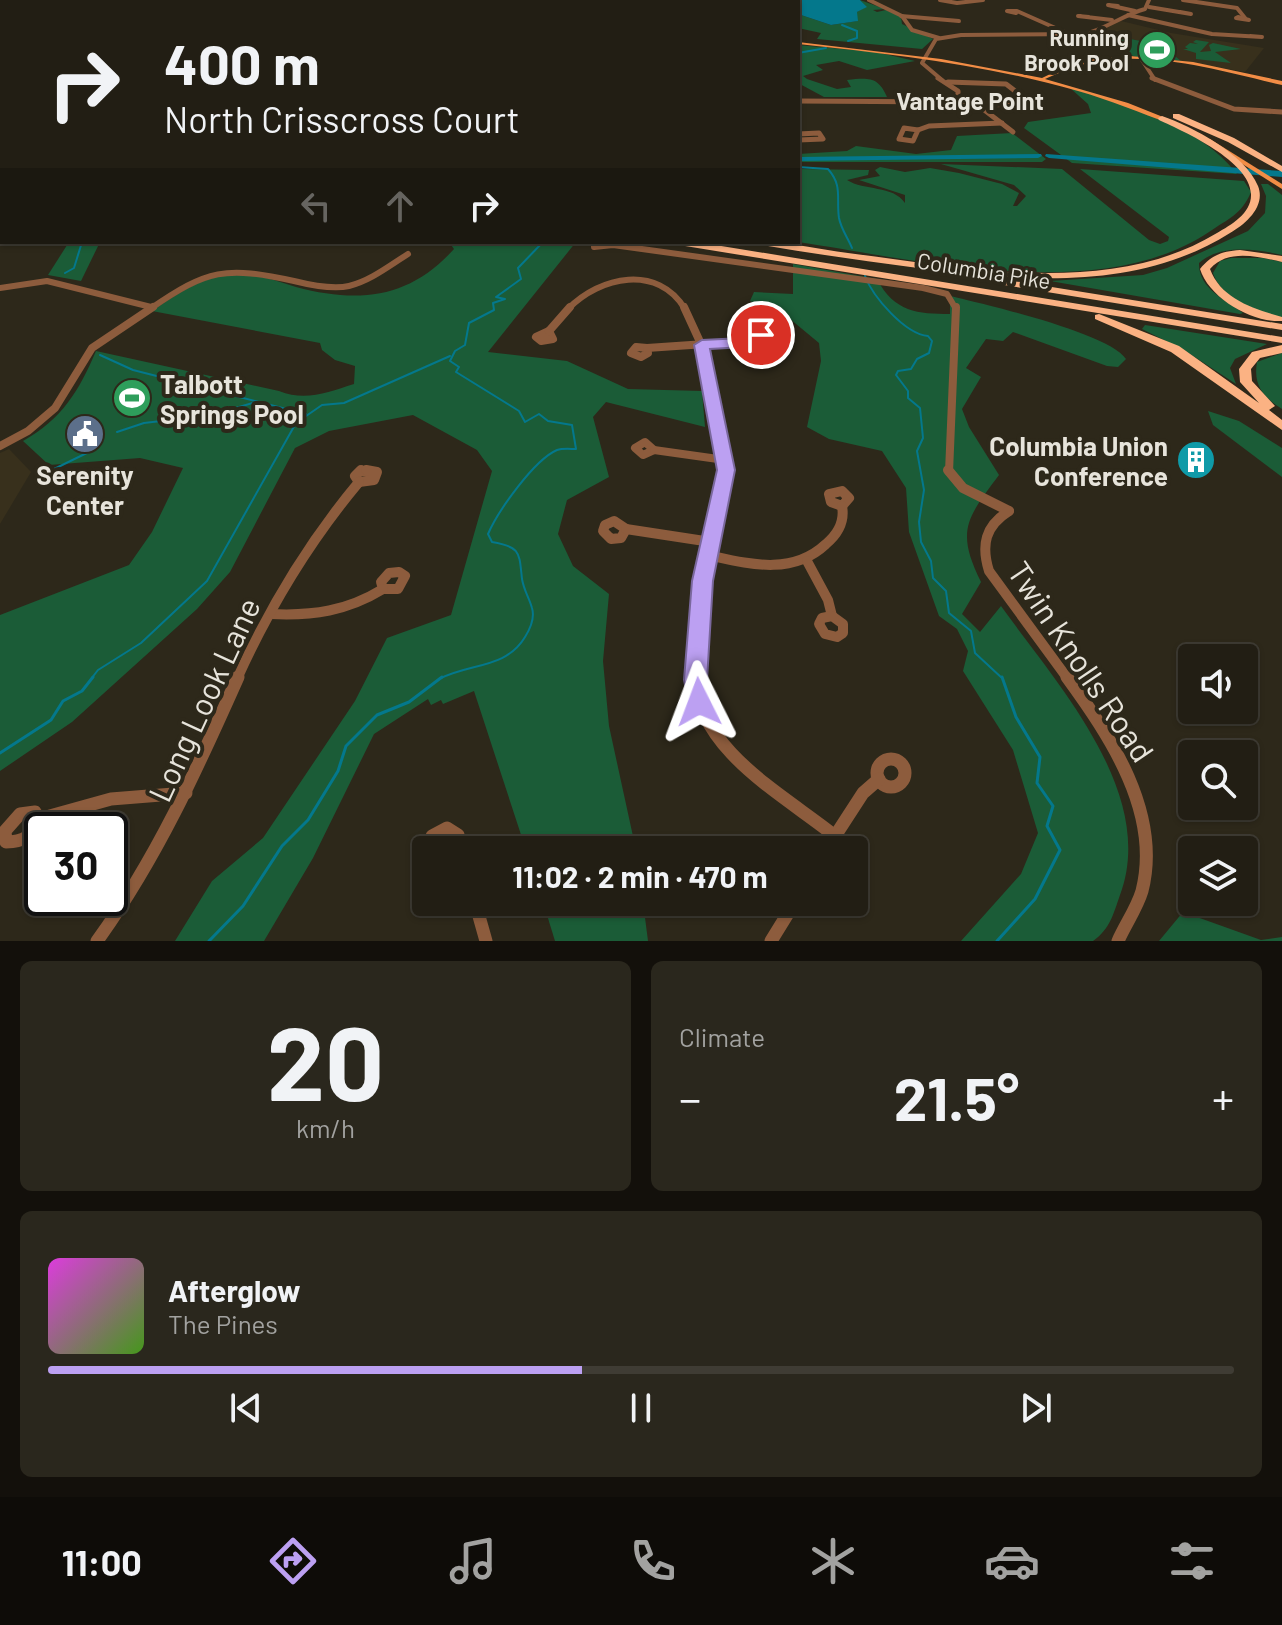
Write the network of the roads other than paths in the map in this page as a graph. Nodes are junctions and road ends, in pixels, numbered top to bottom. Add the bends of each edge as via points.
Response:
1 (869, 0) edge
2 (940, 0) edge
3 (983, 0) edge
4 (1149, 0) edge
5 (1183, 0) edge
6 (970, 1) edge
7 (1118, 6) dead end
8 (1149, 7) junction
9 (1138, 11) junction
10 (1180, 12) dead end
11 (1016, 13) dead end
12 (1125, 14) junction
13 (901, 16) junction
14 (1089, 17) dead end
15 (1245, 18) dead end
16 (1112, 20) junction
17 (965, 21) dead end
18 (1072, 35) junction
19 (929, 36) junction
20 (1050, 36) junction
21 (1250, 36) dead end
22 (939, 38) junction
23 (800, 40) edge
24 (925, 54) junction
25 (1142, 60) junction
26 (1047, 77) junction
27 (948, 82) junction
28 (1282, 83) edge
29 (956, 99) junction
30 (800, 101) edge
31 (974, 105) junction
32 (1282, 112) edge
33 (1176, 116) junction
34 (1162, 118) junction
35 (1002, 123) junction
36 (918, 130) dead end
37 (1013, 132) dead end
38 (1279, 169) edge
39 (1251, 171) junction
40 (1282, 187) edge
41 (692, 244) edge
42 (774, 244) edge
43 (594, 247) dead end
44 (408, 254) dead end
45 (839, 255) junction
46 (1282, 259) edge
47 (950, 284) junction
48 (0, 288) edge
49 (151, 307) junction
50 (1282, 320) edge
51 (1282, 327) edge
52 (549, 331) dead end
53 (1282, 340) edge
54 (750, 341) dead end
55 (702, 345) junction
56 (647, 348) dead end
57 (1282, 349) edge
58 (1282, 415) edge
59 (1282, 426) edge
60 (0, 446) edge
61 (654, 450) dead end
62 (725, 460) junction
63 (359, 482) dead end
64 (842, 506) dead end
65 (626, 529) dead end
66 (711, 542) junction
67 (708, 555) junction
68 (807, 561) junction
69 (383, 589) dead end
70 (271, 614) junction
71 (832, 616) dead end
72 (879, 779) dead end
73 (186, 793) junction
74 (61, 812) edge
75 (432, 836) edge
76 (458, 836) edge
77 (835, 836) joint
78 (479, 916) edge
79 (786, 916) edge
80 (97, 941) edge
81 (486, 941) edge
82 (771, 941) edge
83 (1118, 941) edge

1 - 13 street
2 - 6 street
3 - 6 street
4 - 8 street
5 - 15 street via 1237,8
7 - 9 street
8 - 9 street
8 - 10 street
9 - 12 street
11 - 18 street
12 - 16 street
12 - 21 street via 1198,31
13 - 17 street via 922,13
13 - 19 street via 910,29
14 - 16 street
16 - 18 street via 1097,31
18 - 20 street
19 - 20 street
19 - 22 street
20 - 22 street
22 - 24 street
23 - 24 main road
24 - 26 main road
24 - 27 street via 926,70
25 - 26 main road via 1079,63
25 - 28 main road
25 - 32 street via 1152,79 1234,109
26 - 33 main road
26 - 34 main road
27 - 29 street via 959,93
27 - 31 street via 1006,84 1032,104
29 - 30 street via 932,104
29 - 31 street
31 - 35 street
33 - 38 main road
33 - 38 highway
34 - 39 main road
34 - 39 highway
35 - 36 street
35 - 37 street
39 - 40 main road
39 - 45 highway via 1257,199 1240,223 1180,255 1136,268 1015,274
41 - 47 highway, Columbia Pike
42 - 45 highway, Columbia Pike
43 - 83 street, Twin Knolls Road via 613,245 923,288 956,301 948,470 963,488 1009,511 993,522 984,538 989,571 1103,728 1140,804 1143,883
44 - 49 street via 353,286 326,287 262,271 231,271 185,285
45 - 51 highway, Columbia Pike
46 - 50 highway via 1228,255 1212,260 1205,269 1209,282 1223,295
47 - 53 highway, Columbia Pike
47 - 59 highway via 1094,315 1137,330 1200,365
48 - 49 street via 47,281
49 - 60 street via 92,348 50,414
52 - 55 street via 584,292 637,279 670,291 691,316
54 - 55 street
55 - 56 street
55 - 62 street
57 - 58 highway via 1256,355 1246,363 1244,376 1260,399
61 - 62 street
62 - 66 street via 725,487
63 - 70 street, Long Look Lane via 322,523
64 - 68 street via 841,526
65 - 66 street
66 - 67 street
67 - 68 street via 765,566
67 - 77 street via 696,680 703,715 729,748
68 - 71 street
69 - 70 street via 331,613
70 - 73 street, Long Look Lane via 219,714
72 - 77 street via 863,793
73 - 74 street via 106,798
73 - 80 street, Long Look Lane via 144,877
75 - 76 street via 447,828
78 - 81 street
79 - 82 street

